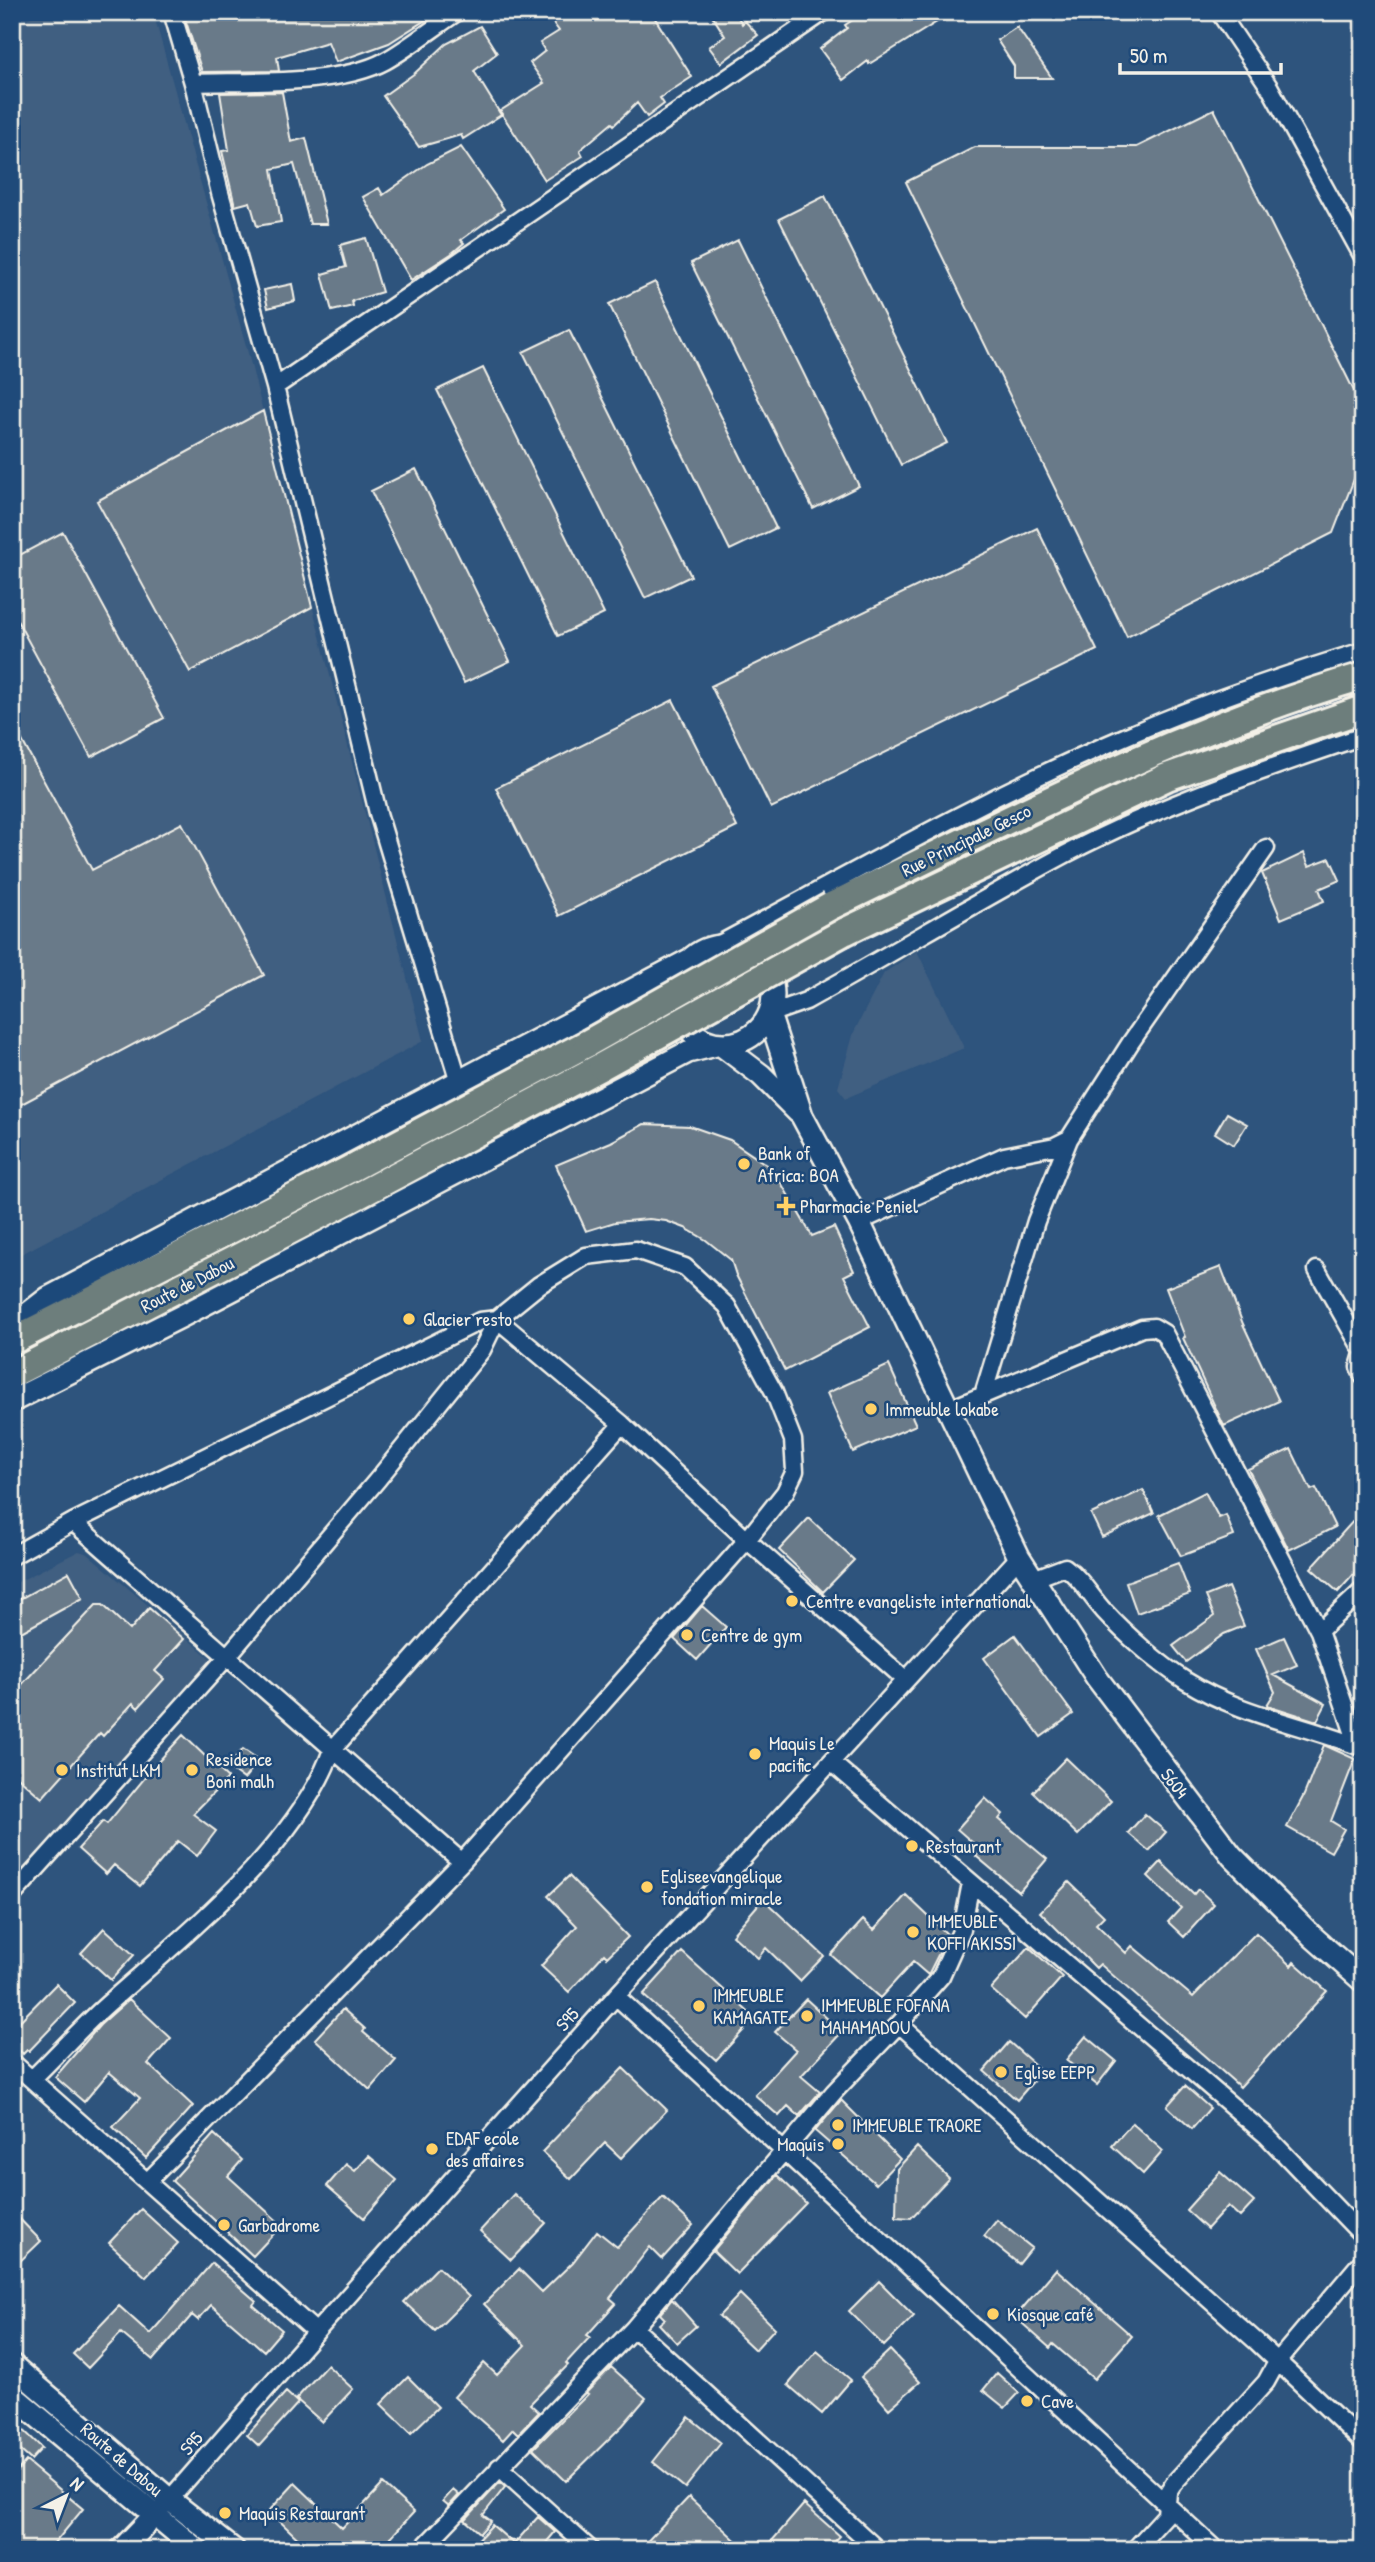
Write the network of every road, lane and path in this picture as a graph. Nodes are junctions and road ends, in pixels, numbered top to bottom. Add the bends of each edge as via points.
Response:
1 (172, 12) edge
2 (457, 12) edge
3 (824, 12) edge
4 (1219, 12) edge
5 (193, 83) junction
6 (1363, 257) edge
7 (275, 387) junction
8 (1363, 651) edge
9 (1363, 676) edge
10 (1363, 709) edge
11 (1363, 736) edge
12 (1266, 848) dead end
13 (714, 947) junction
14 (691, 959) junction
15 (769, 1014) junction
16 (587, 1042) joint
17 (720, 1044) junction
18 (602, 1066) joint
19 (459, 1082) junction
20 (802, 1116) junction
21 (1069, 1139) junction
22 (859, 1222) junction
23 (1317, 1270) dead end
24 (497, 1319) junction
25 (12, 1326) edge
26 (12, 1341) edge
27 (1363, 1352) edge
28 (12, 1374) edge
29 (1363, 1376) edge
30 (983, 1395) junction
31 (12, 1401) edge
32 (948, 1410) junction
33 (622, 1424) junction
34 (73, 1522) junction
35 (747, 1540) junction
36 (12, 1556) edge
37 (1019, 1557) junction
38 (1033, 1579) junction
39 (1363, 1590) edge
40 (1319, 1631) junction
41 (226, 1657) junction
42 (906, 1680) junction
43 (1361, 1747) edge
44 (332, 1749) junction
45 (831, 1762) junction
46 (462, 1863) junction
47 (971, 1883) junction
48 (12, 1896) edge
49 (1363, 1981) edge
50 (616, 1996) junction
51 (899, 2024) junction
52 (12, 2062) edge
53 (32, 2079) junction
54 (784, 2152) junction
55 (147, 2182) junction
56 (1363, 2236) edge
57 (1363, 2260) edge
58 (634, 2328) junction
59 (316, 2332) junction
60 (1277, 2362) junction
61 (12, 2365) edge
62 (12, 2395) edge
63 (1363, 2442) edge
64 (499, 2467) junction
65 (170, 2500) junction
66 (1168, 2507) junction
67 (155, 2515) junction
68 (121, 2550) edge
69 (197, 2550) edge
70 (234, 2550) edge
71 (421, 2550) edge
72 (591, 2550) edge
73 (878, 2550) edge
74 (1134, 2550) edge
75 (1216, 2550) edge

1 - 5 street
2 - 5 street via 384,62 355,71 311,79
3 - 7 street
4 - 6 street via 1270,88
5 - 7 street
7 - 19 street via 378,813
8 - 13 street via 1257,685 1130,734 1002,793
9 - 16 main road, Rue Principale Gesco, bridge via 1092,778 831,906
10 - 18 main road, Rue Principale Gesco, bridge via 1167,777 844,932
11 - 15 street via 1147,816 1067,854 806,1001
12 - 21 street
13 - 14 street
13 - 15 street via 744,950 761,964 772,984
14 - 17 street via 676,986 678,1010 691,1031
14 - 19 street
15 - 17 street via 750,1037
15 - 20 street
16 - 26 main road, Route de Dabou
17 - 20 street via 761,1075
17 - 31 street via 688,1052
18 - 28 main road, Route de Dabou
19 - 25 street via 48,1298
20 - 22 street, S604
21 - 22 street via 1004,1156
21 - 30 street via 1036,1221
22 - 32 street, S604
23 - 27 street
24 - 33 street
24 - 34 street via 480,1321
24 - 35 street via 586,1256 636,1250 685,1267 727,1307 774,1391 793,1440 795,1471 785,1492
24 - 41 street via 482,1350
27 - 29 street via 1359,1367
30 - 32 street
30 - 40 street via 1142,1328 1154,1327 1164,1333
32 - 37 street, S604
33 - 35 street
33 - 44 street
34 - 36 street
34 - 41 street
35 - 42 street
35 - 46 street
37 - 38 street, S604
37 - 42 street, S95
38 - 43 street via 1065,1567 1131,1637 1186,1681 1238,1707
38 - 49 street, S604 via 1097,1678 1232,1856
39 - 40 street
40 - 43 street
41 - 44 street
41 - 48 street
42 - 45 street, S95
44 - 46 street
44 - 53 street via 322,1778 252,1869
45 - 47 street
45 - 50 street, S95
46 - 55 street
47 - 51 street via 962,1929 941,1976
47 - 56 street via 1267,2136
50 - 54 street
50 - 59 street, S95
51 - 54 street
51 - 60 street
52 - 53 street
53 - 55 street
54 - 58 street
54 - 66 street
55 - 59 street
57 - 60 street
58 - 64 street
58 - 73 street
59 - 65 street, S95
60 - 63 street
60 - 66 street via 1266,2382 1173,2484
61 - 65 street, Route de Dabou
62 - 67 street, Route de Dabou
64 - 71 street
64 - 72 street
65 - 67 street, S95
65 - 70 street, Route de Dabou
66 - 74 street
66 - 75 street
67 - 68 street
67 - 69 street, Route de Dabou

